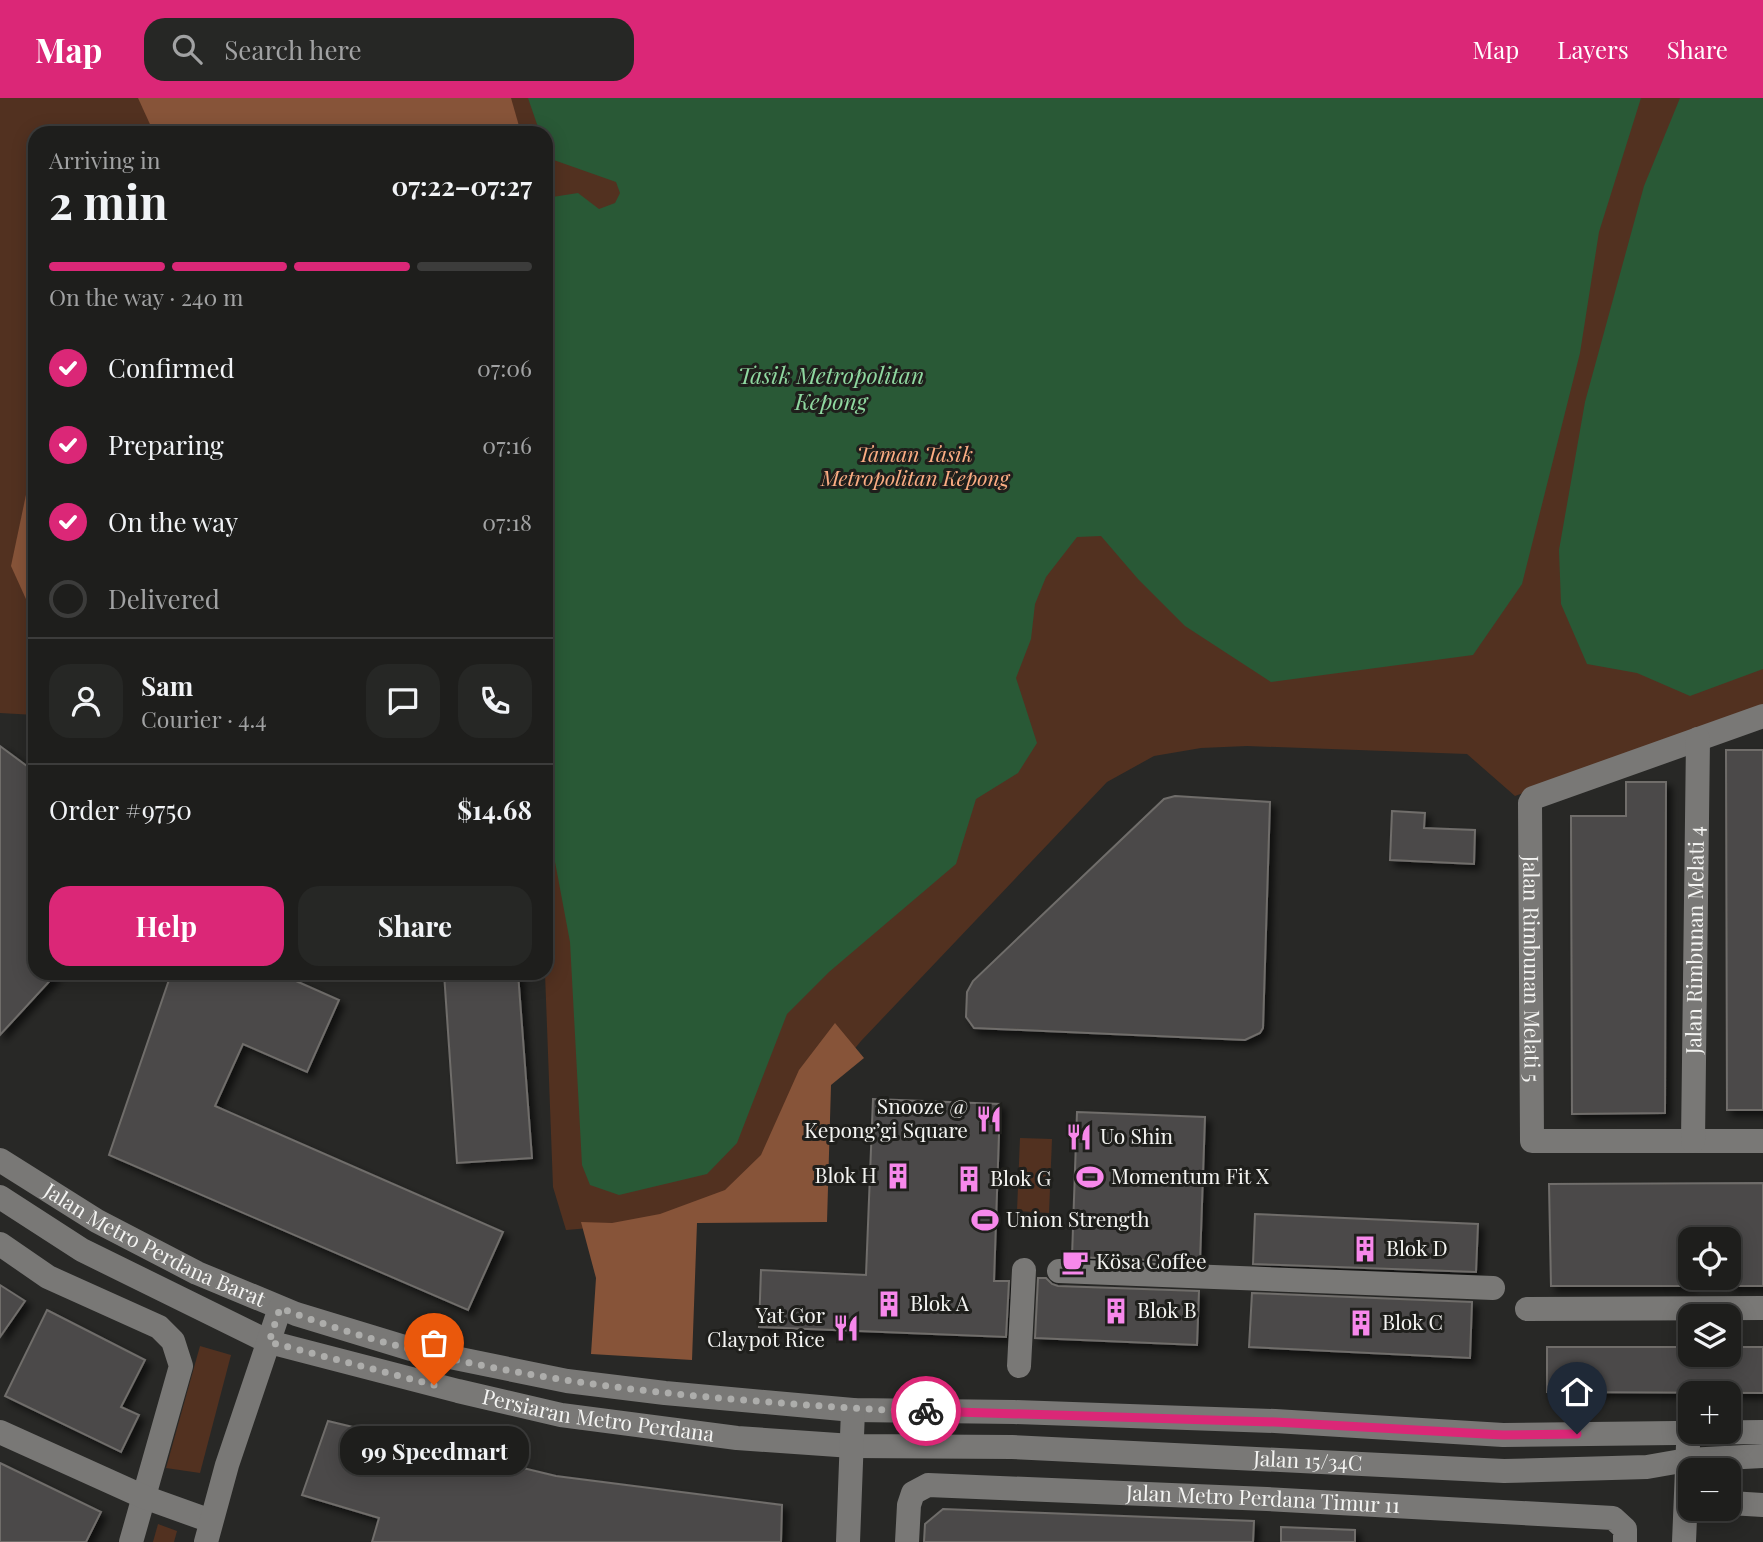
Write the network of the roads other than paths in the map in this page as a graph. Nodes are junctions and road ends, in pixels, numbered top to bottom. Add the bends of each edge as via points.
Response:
1 (1763, 716) edge
2 (1698, 738) junction
3 (1693, 1141) junction
4 (1763, 1141) edge
5 (0, 1160) edge
6 (0, 1197) edge
7 (0, 1244) edge
8 (1024, 1270) dead end
9 (1059, 1271) dead end
10 (1493, 1288) dead end
11 (280, 1308) junction
12 (1527, 1308) dead end
13 (1763, 1308) edge
14 (269, 1342) junction
15 (1019, 1366) dead end
16 (853, 1410) junction
17 (0, 1432) edge
18 (1741, 1432) edge
19 (1763, 1432) edge
20 (1678, 1433) edge
21 (852, 1446) junction
22 (1763, 1456) edge
23 (1725, 1458) edge
24 (1678, 1462) edge
25 (144, 1497) junction
26 (1741, 1504) edge
27 (1763, 1505) edge
28 (1685, 1521) edge
29 (209, 1531) edge
30 (1625, 1535) edge
31 (131, 1542) edge
32 (848, 1542) edge
33 (907, 1542) edge
34 (1684, 1542) edge

1 - 2 street
2 - 3 street, Jalan Rimbunan Melati 4
2 - 3 street, Jalan Rimbunan Melati 5 via 1533,798 1530,803 1532,1141
3 - 4 street
5 - 11 street, Jalan Metro Perdana Barat via 97,1221 197,1273
6 - 14 street, Jalan Metro Perdana Barat via 82,1250
7 - 25 street via 48,1277 159,1327 173,1341 181,1366
8 - 15 street
9 - 10 street
11 - 14 street, Jalan Metro Perdana Barat
11 - 16 street, Persiaran Metro Perdana via 411,1349 556,1379
12 - 13 street
14 - 21 street, Persiaran Metro Perdana via 537,1410 737,1438
14 - 29 street, Jalan Metro Perdana Barat
16 - 20 street, Jalan 15/34C via 1262,1421 1503,1435
16 - 21 street
17 - 25 street
18 - 19 street, Jalan 15/34C
21 - 24 street, Jalan 15/34C via 1012,1447 1504,1471 1647,1467
21 - 32 street
22 - 23 street, Jalan 15/34C
25 - 29 street
25 - 31 street
26 - 27 street
28 - 34 street
30 - 33 street, Jalan Metro Perdana Timur 11 via 1613,1518 928,1485 914,1493 909,1505

